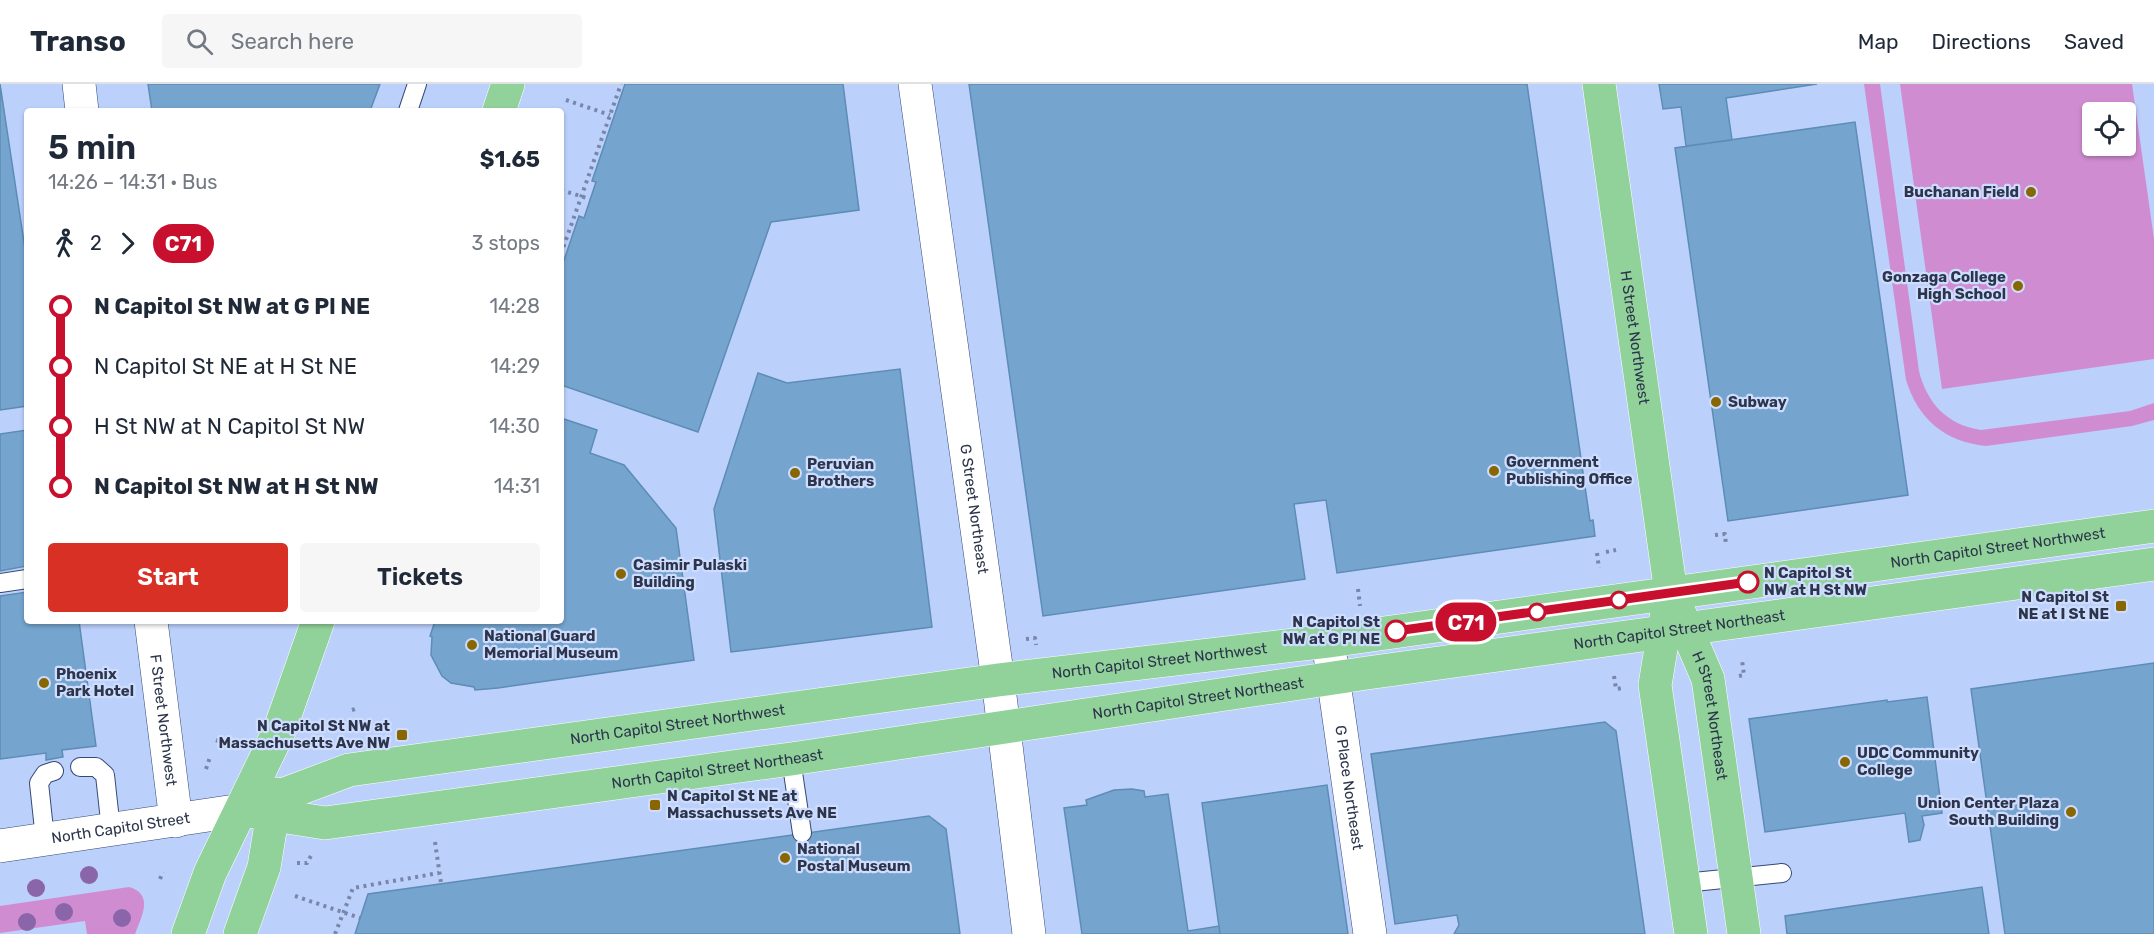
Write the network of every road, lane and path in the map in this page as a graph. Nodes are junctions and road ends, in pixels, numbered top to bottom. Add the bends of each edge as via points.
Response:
1 (79, 84) edge
2 (417, 84) edge
3 (508, 84) edge
4 (621, 84) edge
5 (915, 84) edge
6 (1599, 84) edge
7 (566, 100) dead end
8 (82, 108) edge
9 (409, 108) edge
10 (500, 108) edge
11 (610, 115) junction
12 (564, 191) edge
13 (581, 196) junction
14 (590, 199) dead end
15 (564, 245) edge
16 (2154, 526) edge
17 (1715, 536) dead end
18 (1726, 545) dead end
19 (1616, 550) dead end
20 (1606, 552) dead end
21 (1597, 553) dead end
22 (1945, 555) junction
23 (2154, 564) edge
24 (1599, 568) dead end
25 (24, 579) edge
26 (0, 583) edge
27 (1358, 589) dead end
28 (1671, 593) junction
29 (1950, 593) junction
30 (1360, 608) dead end
31 (151, 624) edge
32 (317, 624) edge
33 (1676, 632) junction
34 (1328, 641) junction
35 (1614, 675) dead end
36 (1334, 678) junction
37 (998, 680) junction
38 (1626, 687) dead end
39 (358, 708) dead end
40 (351, 710) dead end
41 (784, 710) junction
42 (370, 722) dead end
43 (1002, 728) junction
44 (367, 729) dead end
45 (216, 740) dead end
46 (226, 744) dead end
47 (210, 757) dead end
48 (791, 759) junction
49 (80, 767) dead end
50 (206, 769) dead end
51 (54, 771) dead end
52 (263, 807) junction
53 (176, 820) junction
54 (111, 830) junction
55 (802, 833) dead end
56 (45, 839) junction
57 (435, 842) dead end
58 (0, 846) edge
59 (313, 852) dead end
60 (294, 864) dead end
61 (163, 872) dead end
62 (439, 873) junction
63 (1782, 873) dead end
64 (164, 878) dead end
65 (1736, 878) junction
66 (1684, 883) junction
67 (441, 884) dead end
68 (295, 896) dead end
69 (342, 912) junction
70 (360, 918) dead end
71 (188, 934) edge
72 (240, 934) edge
73 (335, 934) edge
74 (1029, 934) edge
75 (1370, 934) edge
76 (1691, 934) edge
77 (1744, 934) edge

1 - 8 street
2 - 9 lane
3 - 10 main road
4 - 11 path
5 - 37 street, G Street Northeast
6 - 28 main road, H Street Northwest
7 - 11 path
11 - 13 path
12 - 13 path
13 - 14 path
13 - 15 path
16 - 22 main road, North Capitol Street Northwest
17 - 18 path via 1725,534
19 - 20 path
21 - 24 path
22 - 28 main road, North Capitol Street Northwest
22 - 29 main road
23 - 29 main road, North Capitol Street Northeast
25 - 26 lane
27 - 30 path
28 - 33 main road
28 - 34 main road, North Capitol Street Northwest
29 - 33 main road, North Capitol Street Northeast
31 - 53 street, F Street Northwest
32 - 52 main road via 280,729
33 - 36 main road, North Capitol Street Northeast
33 - 65 main road, H Street Northeast via 1708,679
33 - 66 main road via 1656,685
34 - 36 street, G Place Northeast
34 - 37 main road, North Capitol Street Northwest
35 - 38 path via 1616,688
36 - 43 main road, North Capitol Street Northeast
36 - 75 street, G Place Northeast
37 - 41 main road, North Capitol Street Northwest
37 - 43 street, G Street Northeast
39 - 40 path
41 - 48 main road
41 - 52 main road, North Capitol Street Northwest via 349,770
42 - 44 path
43 - 48 main road, North Capitol Street Northeast
43 - 74 street, G Street Northeast
45 - 46 path
47 - 50 path
48 - 52 main road, North Capitol Street Northeast via 325,823
48 - 55 lane
49 - 54 lane via 96,767 105,775
51 - 56 lane via 45,774 39,783
52 - 53 street, North Capitol Street
52 - 71 main road via 210,873
52 - 72 main road via 264,867
53 - 54 street, North Capitol Street
54 - 56 street, North Capitol Street
56 - 58 street, North Capitol Street
57 - 62 path
59 - 60 path via 307,862
61 - 64 path via 160,879
62 - 67 path
62 - 69 path via 353,888
63 - 65 lane
65 - 66 lane
65 - 77 main road, H Street Northeast
66 - 76 main road
68 - 69 path
69 - 70 path
69 - 73 path

